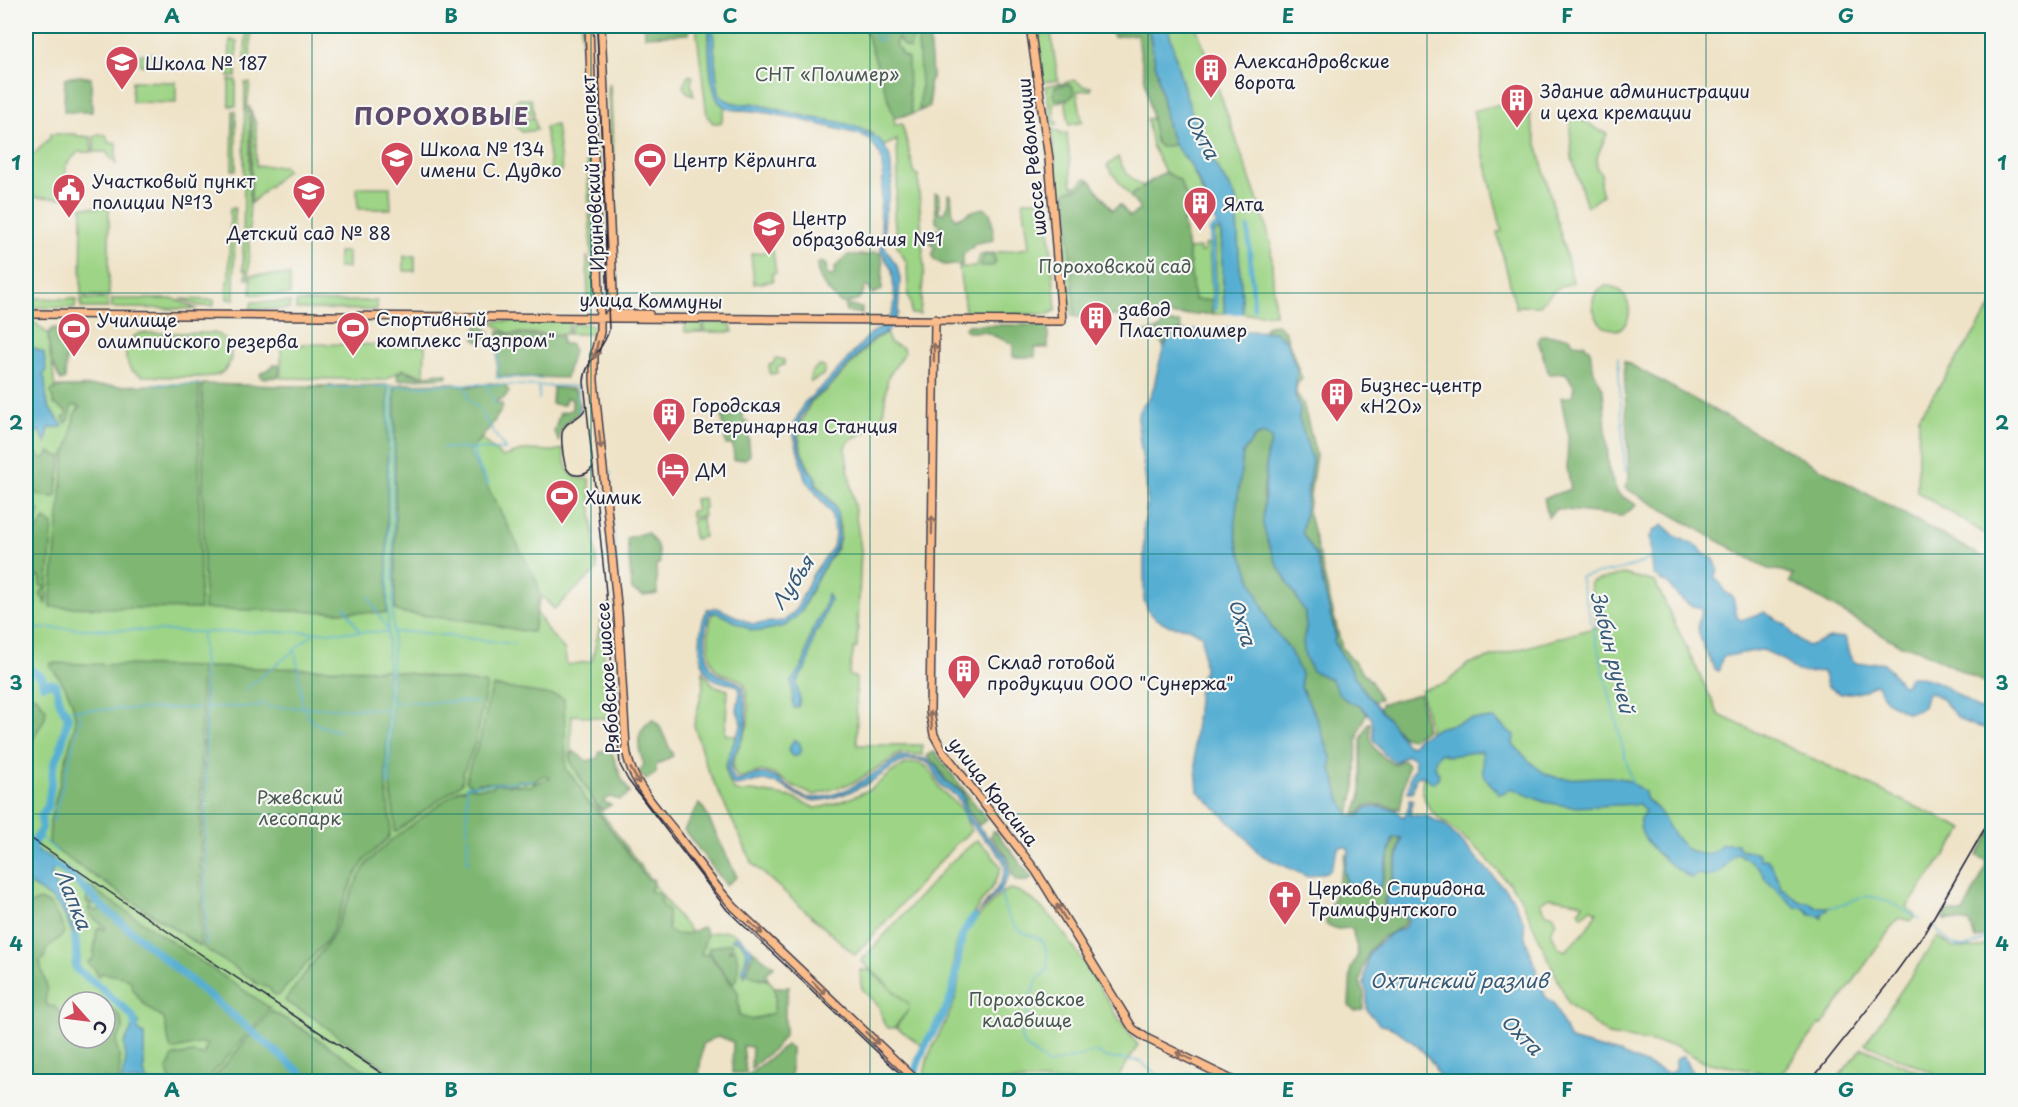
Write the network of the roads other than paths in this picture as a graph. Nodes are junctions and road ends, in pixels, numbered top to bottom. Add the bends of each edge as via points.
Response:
1 (589, 26) edge
2 (601, 26) edge
3 (1030, 26) edge
4 (26, 312) edge
5 (600, 316) junction
6 (612, 316) junction
7 (935, 319) junction
8 (918, 1082) edge
9 (1236, 1082) edge

1 - 5 main road, Ириновский проспект
2 - 6 main road, Ириновский проспект
3 - 7 main road, шоссе Революции via 1048,149 1062,321
4 - 5 main road, улица Коммуны
5 - 6 main road, улица Коммуны
5 -> 8 main road, Рябовское шоссе via 594,381 629,764 641,787 734,908
6 - 7 main road, улица Коммуны
9 -> 7 main road, улица Красина via 1133,1029 1036,871 934,735 930,712

